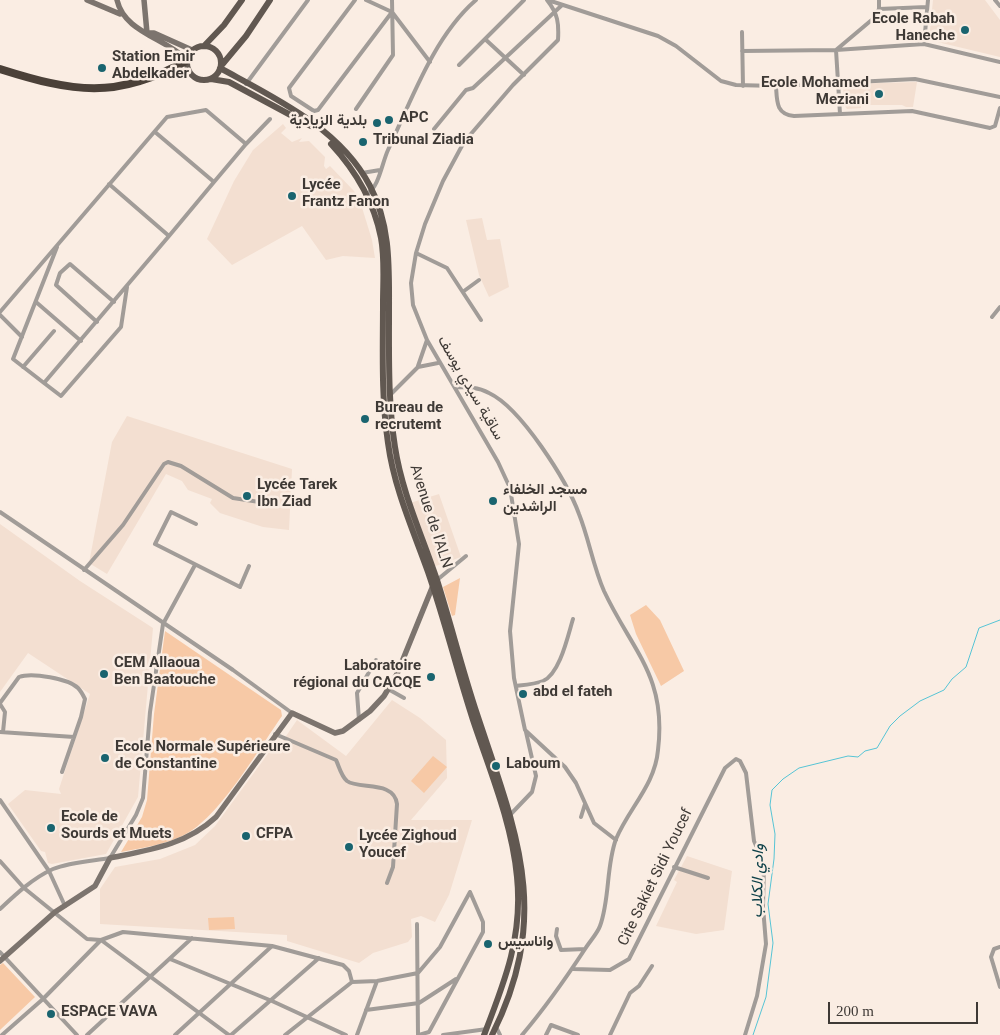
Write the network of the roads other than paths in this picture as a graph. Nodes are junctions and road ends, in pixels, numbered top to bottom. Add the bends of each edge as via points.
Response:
1 (87, 0) edge
2 (117, 0) edge
3 (144, 0) edge
4 (242, 0) edge
5 (271, 0) edge
6 (308, 0) edge
7 (355, 0) edge
8 (366, 0) edge
9 (392, 0) edge
10 (476, 0) edge
11 (524, 0) edge
12 (548, 0) edge
13 (880, 0) edge
14 (928, 0) edge
15 (995, 0) edge
16 (561, 6) junction
17 (1000, 6) edge
18 (927, 8) junction
19 (880, 9) junction
20 (555, 10) junction
21 (392, 12) junction
22 (120, 14) junction
23 (742, 32) dead end
24 (147, 33) junction
25 (485, 39) junction
26 (924, 44) junction
27 (204, 46) junction
28 (192, 50) junction
29 (836, 50) junction
30 (742, 51) junction
31 (506, 57) junction
32 (186, 60) junction
33 (430, 62) junction
34 (1000, 62) edge
35 (459, 65) dead end
36 (221, 67) junction
37 (0, 69) edge
38 (524, 74) junction
39 (211, 79) junction
40 (838, 83) junction
41 (246, 84) junction
42 (743, 86) junction
43 (776, 86) junction
44 (1000, 97) edge
45 (303, 104) junction
46 (1000, 108) edge
47 (356, 109) dead end
48 (298, 112) junction
49 (840, 114) junction
50 (270, 119) dead end
51 (990, 128) junction
52 (434, 129) dead end
53 (1000, 130) edge
54 (155, 132) junction
55 (246, 144) junction
56 (380, 170) junction
57 (359, 174) junction
58 (214, 182) junction
59 (109, 184) junction
60 (370, 192) junction
61 (168, 236) junction
62 (58, 243) junction
63 (416, 253) junction
64 (479, 280) dead end
65 (127, 287) junction
66 (464, 291) junction
67 (36, 302) junction
68 (114, 302) junction
69 (1000, 307) edge
70 (0, 314) edge
71 (992, 317) dead end
72 (482, 320) dead end
73 (97, 322) junction
74 (54, 331) dead end
75 (22, 337) junction
76 (427, 340) junction
77 (81, 341) junction
78 (438, 363) junction
79 (23, 367) junction
80 (418, 367) junction
81 (44, 383) junction
82 (456, 387) junction
83 (387, 396) junction
84 (266, 503) dead end
85 (0, 512) edge
86 (196, 524) dead end
87 (466, 556) dead end
88 (195, 565) junction
89 (249, 566) dead end
90 (84, 570) junction
91 (437, 580) junction
92 (433, 586) junction
93 (573, 619) dead end
94 (163, 624) junction
95 (376, 660) dead end
96 (516, 686) junction
97 (388, 690) junction
98 (404, 698) dead end
99 (0, 704) edge
100 (292, 713) junction
101 (358, 720) junction
102 (525, 730) junction
103 (1, 732) edge
104 (275, 734) junction
105 (74, 737) junction
106 (62, 772) dead end
107 (0, 800) edge
108 (585, 804) junction
109 (508, 816) junction
110 (581, 817) dead end
111 (616, 840) junction
112 (110, 858) junction
113 (0, 861) edge
114 (674, 867) junction
115 (49, 871) junction
116 (708, 878) dead end
117 (387, 883) dead end
118 (24, 888) junction
119 (65, 906) junction
120 (0, 909) edge
121 (55, 912) junction
122 (417, 924) dead end
123 (557, 929) dead end
124 (192, 938) junction
125 (101, 940) junction
126 (272, 946) junction
127 (1000, 947) edge
128 (585, 949) junction
129 (2, 956) edge
130 (319, 958) junction
131 (170, 959) junction
132 (652, 966) dead end
133 (573, 968) junction
134 (418, 973) junction
135 (149, 977) junction
136 (458, 977) junction
137 (377, 981) junction
138 (352, 982) junction
139 (230, 984) junction
140 (1000, 987) edge
141 (43, 999) junction
142 (272, 1001) junction
143 (419, 1003) junction
144 (366, 1010) junction
145 (198, 1013) junction
146 (307, 1017) junction
147 (496, 1027) junction
148 (224, 1031) junction
149 (429, 1032) junction
150 (486, 1032) edge
151 (287, 1034) edge
152 (2, 1035) edge
153 (78, 1035) edge
154 (87, 1035) edge
155 (174, 1035) edge
156 (220, 1035) edge
157 (230, 1035) edge
158 (346, 1035) edge
159 (357, 1035) edge
160 (418, 1035) edge
161 (434, 1035) edge
162 (443, 1035) edge
163 (492, 1035) edge
164 (500, 1035) edge
165 (522, 1035) edge
166 (546, 1035) edge
167 (577, 1035) edge
168 (610, 1035) edge
169 (745, 1035) edge

1 - 22 main road
2 - 22 main road
3 - 24 main road
4 - 27 main road
5 - 36 main road
6 - 41 street
7 - 45 street via 289,88 291,96
8 - 21 street
9 - 21 street
10 - 33 street via 453,24
11 - 25 street
12 - 16 street
12 - 20 street
13 - 19 street
14 - 18 street
15 - 17 street
16 - 20 street
16 - 42 street via 658,36 721,81
18 - 19 street
18 - 26 street
19 - 29 street
20 - 31 street
20 - 38 street, ساقية سيدي يوسف via 559,23 558,40
21 - 33 street
21 - 45 street via 318,110
21 - 47 street via 393,55
22 - 24 main road
23 - 30 street
24 - 28 main road
24 - 32 main road
25 - 31 street
25 - 35 street
26 - 29 street
26 - 34 street
27 - 28 main road
27 - 36 main road via 217,52
28 - 32 main road
29 - 30 street
29 - 40 street
30 - 42 street
31 - 38 street
31 - 52 street via 473,88 466,90
32 - 37 highway via 146,80 104,88 62,87
32 - 39 main road via 187,69 194,78
33 - 56 street
36 - 39 main road
36 - 41 main road
38 - 63 street, ساقية سيدي يوسف via 464,142 443,182
39 - 57 main road via 229,82 306,123
40 - 43 street
40 - 44 street via 923,80
40 - 49 street
41 - 48 main road
42 - 43 street
43 - 49 street via 777,105 785,115
45 - 48 street
46 - 51 street via 995,126
48 - 57 main road via 329,136
49 - 51 street via 912,111
50 - 55 street
51 - 53 street
54 - 55 street via 167,117 206,110
54 - 58 street
54 - 59 street
55 - 58 street
56 - 57 street
56 - 60 street
57 - 60 main road
58 - 61 street
59 - 61 street
59 - 62 street
60 - 83 main road via 382,245
61 - 65 street
62 - 67 street
62 - 70 street
63 - 66 street via 447,268
63 - 76 street, ساقية سيدي يوسف via 411,284 413,305
64 - 66 street
65 - 68 street
65 - 81 street via 121,328 61,396
66 - 72 street
67 - 75 street
67 - 77 street
68 - 73 street
68 - 73 street via 70,264 60,273 56,285
69 - 71 street
70 - 75 street
73 - 77 street
74 - 79 street
75 - 79 street via 13,359
76 - 78 street, ساقية سيدي يوسف
76 - 80 street
77 - 81 street
78 - 80 street
78 - 82 street, ساقية سيدي يوسف
79 - 81 street
80 - 83 street
82 - 96 street, ساقية سيدي يوسف via 498,462 510,488 516,513 519,544 510,631
82 - 111 street, Cite Sakiet Sidi Youcef via 474,387 490,393 504,404 552,461 580,514 605,592 655,686 660,727 657,762 645,792
83 - 91 main road, Avenue de l'ALN via 394,446 408,501
83 - 92 main road via 388,444 396,480
84 - 90 street via 233,498 181,466 168,462 113,539
85 - 90 street
86 - 88 street via 171,512 155,544
87 - 91 street
88 - 89 street via 240,587
88 - 94 street
90 - 94 street
91 - 92 main road
91 - 109 main road, Avenue de l'ALN
92 - 97 main road via 408,651
92 - 109 main road via 449,646
93 - 96 street via 563,652 552,673 544,681
94 - 100 street
94 - 112 street via 150,712 143,798
95 - 101 street via 357,693
96 - 102 street, ساقية سيدي يوسف
97 - 98 street
97 - 101 main road
99 - 103 street via 4,712
99 - 105 street via 19,677 24,675 34,674 68,682 78,687 85,699
100 - 101 main road via 335,733
100 - 104 main road
102 - 108 street via 565,767
102 - 109 street, ساقية سيدي يوسف via 536,776 532,792
103 - 105 street
104 - 112 main road via 216,817 199,831 164,846
104 - 117 street via 336,760 344,778 351,783 385,789 394,795 397,804 393,867
105 - 106 street
107 - 115 street
108 - 110 street
108 - 111 street via 594,823
109 - 147 main road, Avenue de l'ALN via 524,874 525,907 518,962
109 - 150 main road via 518,876 517,922 509,972
111 - 128 street, Cite Sakiet Sidi Youcef via 600,926
112 - 115 street
112 - 119 main road via 95,886
113 - 118 street
114 - 116 street
114 - 133 street, Cite Sakiet Sidi Youcef via 629,959 610,970
114 - 169 street, Cite Sakiet Sidi Youcef via 718,780 736,759 743,764 750,823 764,870 764,964
115 - 118 street
115 - 119 street
118 - 120 street
118 - 121 street
119 - 121 main road
121 - 125 street via 87,939
121 - 129 main road
122 - 134 street
123 - 128 street via 561,950
124 - 125 street via 123,932
124 - 126 street
124 - 131 street
125 - 135 street
125 - 141 street
126 - 130 street
126 - 139 street
127 - 140 street via 991,957
128 - 133 street, Cite Sakiet Sidi Youcef
129 - 141 street
130 - 138 street via 343,965
130 - 142 street
131 - 135 street
131 - 139 street
132 - 168 street via 639,986 630,993
133 - 165 street, Cite Sakiet Sidi Youcef
134 - 136 street via 440,948 470,892 483,922 482,932
134 - 137 street
134 - 143 street
135 - 145 street
135 - 154 street
136 - 143 street
136 - 149 street
137 - 138 street
137 - 144 street
138 - 146 street
139 - 142 street
139 - 145 street
141 - 152 street
141 - 153 street
142 - 146 street
142 - 157 street
143 - 144 street
143 - 160 street
144 - 159 street
145 - 148 street
145 - 155 street
146 - 151 street
146 - 158 street
147 - 163 main road, Avenue de l'ALN
147 - 164 street
148 - 156 street
148 - 157 street
149 - 160 street
149 - 161 street
150 - 162 street
166 - 167 street via 550,1025

